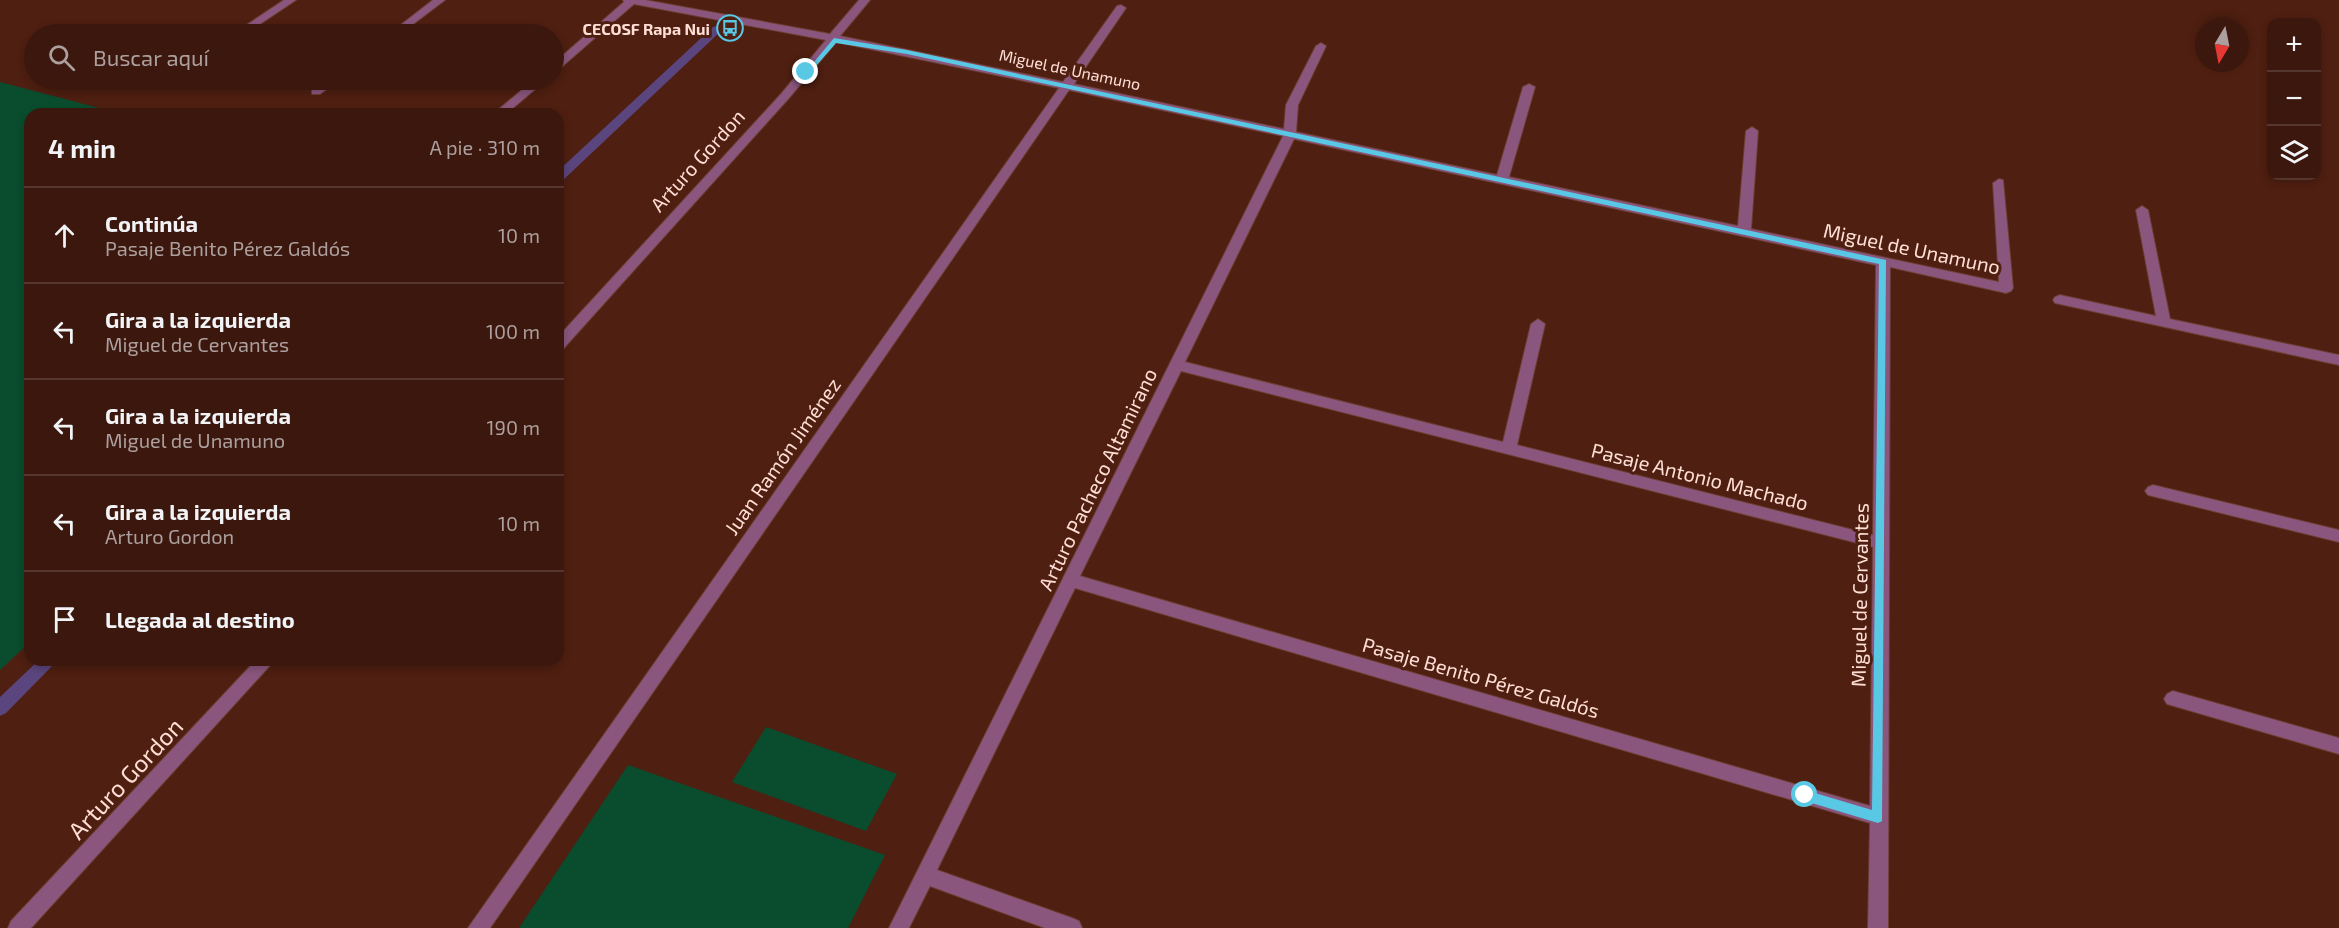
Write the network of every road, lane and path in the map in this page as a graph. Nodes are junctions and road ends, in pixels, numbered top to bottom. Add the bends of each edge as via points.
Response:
1 (291, 0) edge
2 (440, 0) edge
3 (630, 0) edge
4 (865, 0) edge
5 (1121, 8) dead end
6 (254, 24) edge
7 (408, 24) edge
8 (834, 40) junction
9 (1321, 46) dead end
10 (564, 59) edge
11 (1066, 86) junction
12 (1529, 87) dead end
13 (319, 90) edge
14 (528, 90) edge
15 (316, 92) dead end
16 (506, 108) edge
17 (1752, 131) dead end
18 (1290, 134) junction
19 (1502, 180) junction
20 (1999, 183) dead end
21 (2142, 210) dead end
22 (1744, 232) junction
23 (1883, 262) junction
24 (2060, 300) dead end
25 (2164, 322) junction
26 (1538, 324) dead end
27 (564, 339) edge
28 (2339, 360) edge
29 (1177, 365) junction
30 (1509, 449) junction
31 (2153, 491) dead end
32 (2339, 536) edge
33 (1881, 543) junction
34 (1070, 580) junction
35 (261, 666) edge
36 (2173, 699) dead end
37 (2339, 746) edge
38 (1878, 817) junction
39 (925, 875) junction
40 (18, 928) edge
41 (478, 928) edge
42 (899, 928) edge
43 (1072, 928) edge
44 (1878, 928) edge

1 - 6 street
2 - 7 street
3 - 8 street, Miguel de Unamuno
3 - 10 street
4 - 8 street, Arturo Gordon
5 - 11 street, Juan Ramón Jiménez
8 - 11 street, Miguel de Unamuno
8 - 27 street, Arturo Gordon
9 - 18 street, Arturo Pacheco Altamirano via 1292,105
11 - 18 street, Miguel de Unamuno
11 - 41 street, Juan Ramón Jiménez
12 - 19 street
13 - 15 street
14 - 16 street
17 - 22 street
18 - 19 street, Miguel de Unamuno
18 - 29 street, Arturo Pacheco Altamirano
19 - 22 street, Miguel de Unamuno
20 - 23 street, Miguel de Unamuno via 2006,288
21 - 25 street
22 - 23 street, Miguel de Unamuno
23 - 33 street, Miguel de Cervantes
24 - 25 street
25 - 28 street
26 - 30 street
29 - 30 street, Pasaje Antonio Machado
29 - 34 street, Arturo Pacheco Altamirano
30 - 33 street, Pasaje Antonio Machado
31 - 32 street
33 - 38 street, Miguel de Cervantes
34 - 38 street, Pasaje Benito Pérez Galdós
34 - 39 street, Arturo Pacheco Altamirano
35 - 40 street, Arturo Gordon
36 - 37 street
38 - 44 street, Miguel de Cervantes
39 - 42 street, Arturo Pacheco Altamirano
39 - 43 street

